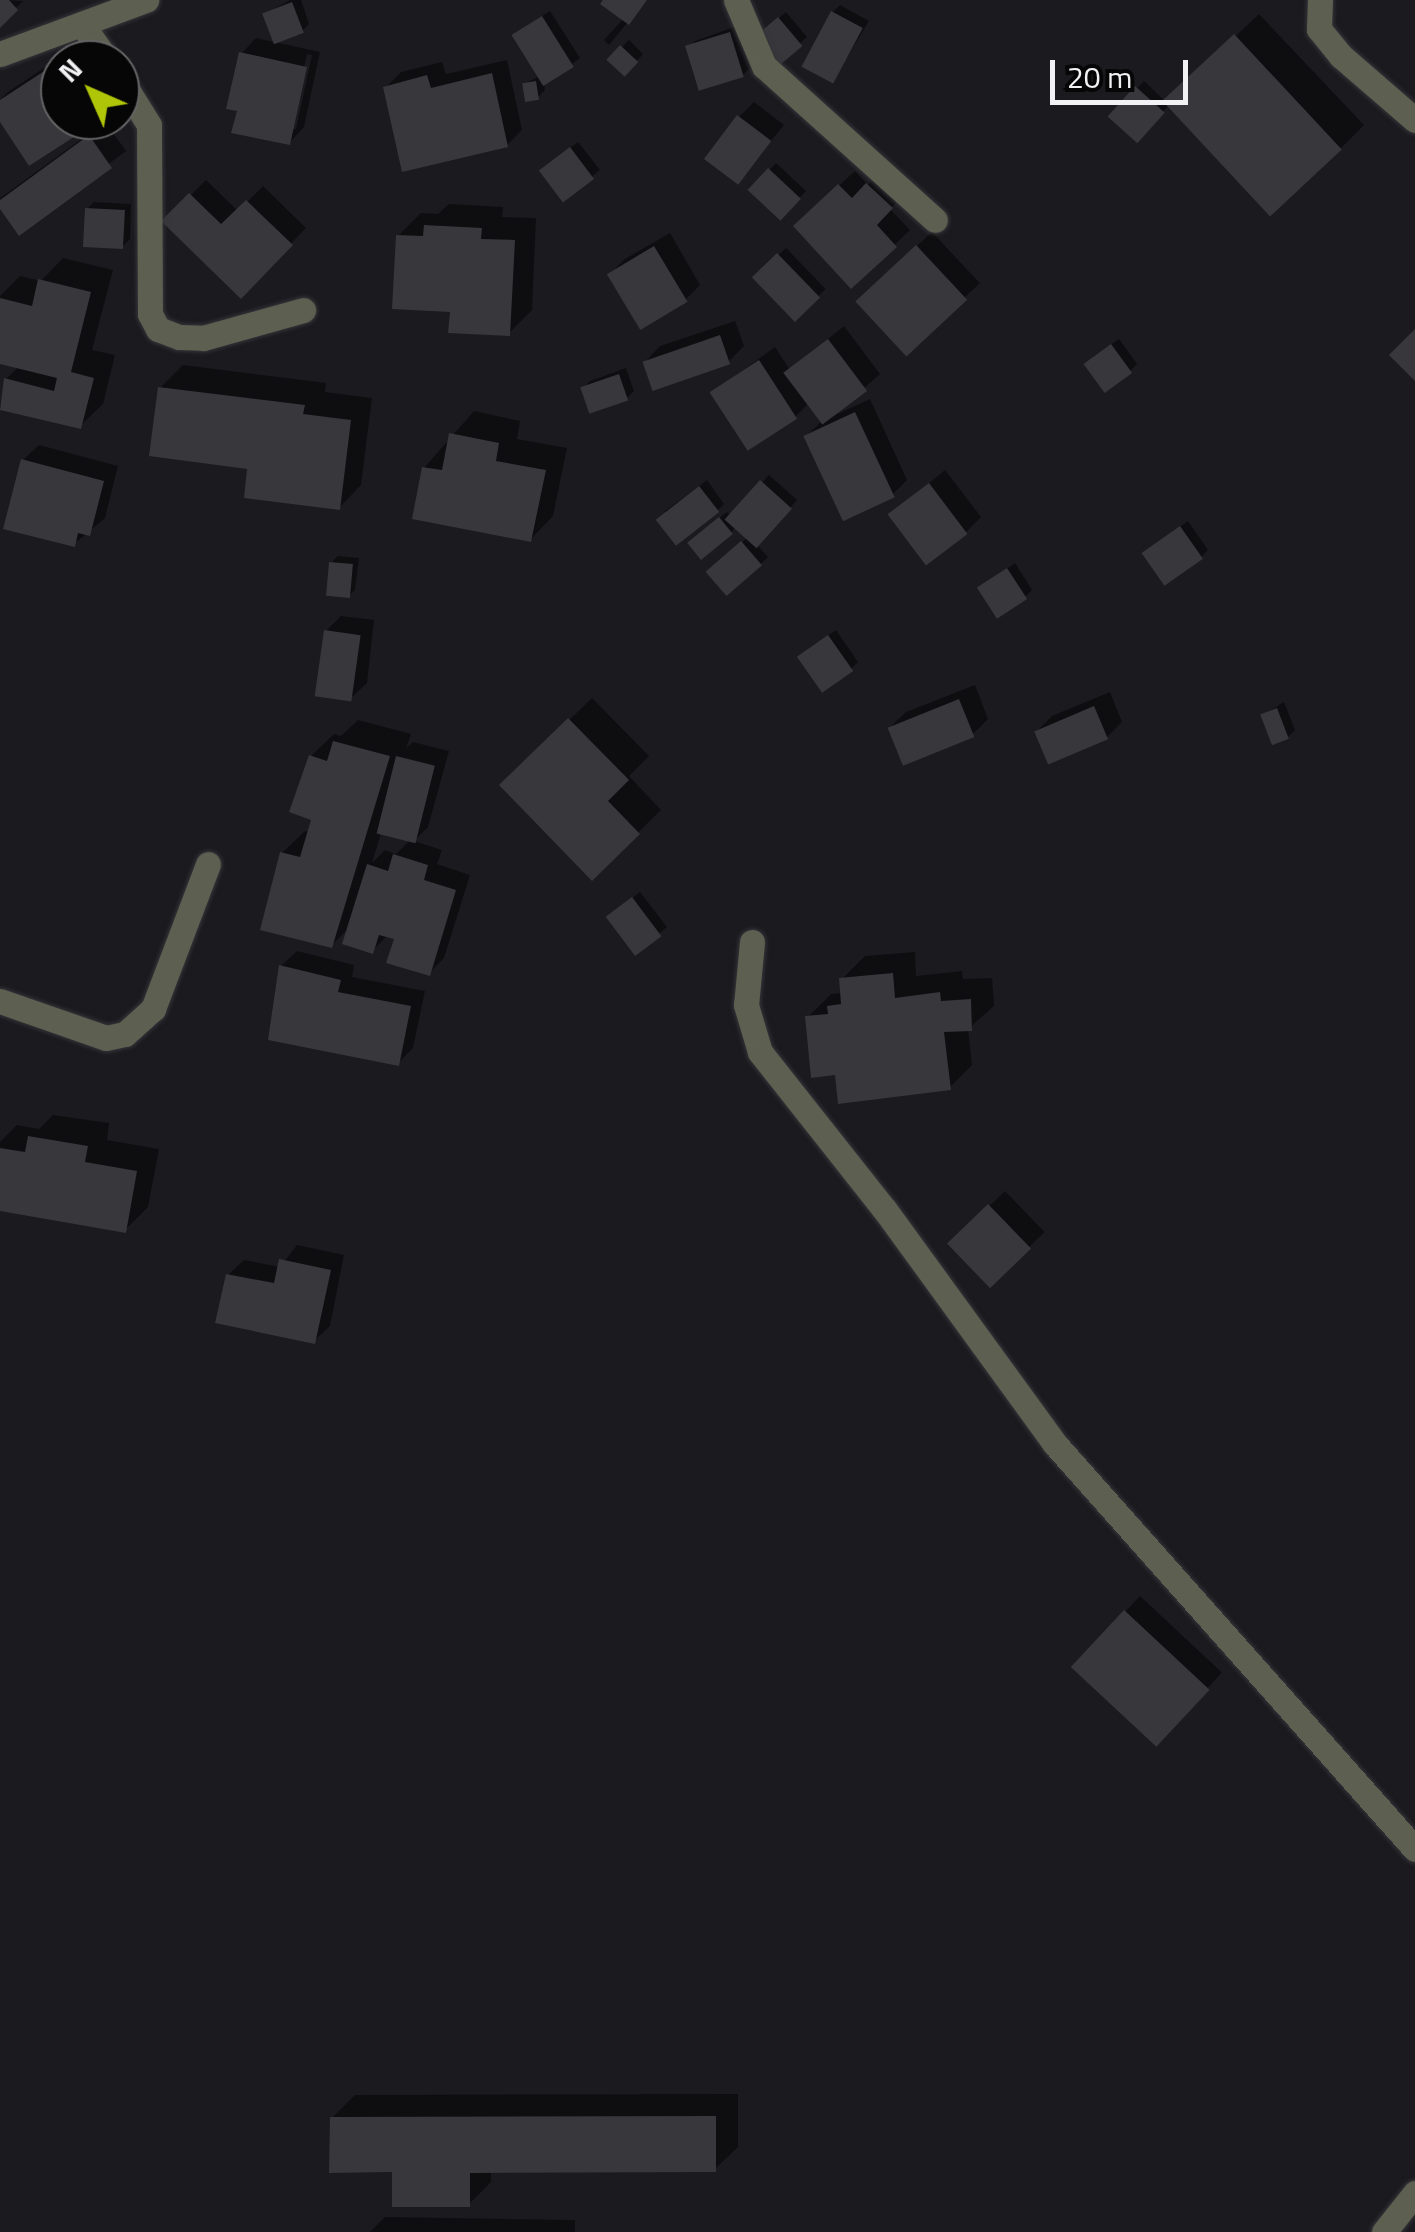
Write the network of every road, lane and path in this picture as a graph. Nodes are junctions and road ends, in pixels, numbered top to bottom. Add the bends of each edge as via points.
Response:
1 (146, 0) edge
2 (736, 0) edge
3 (1320, 0) edge
4 (83, 26) junction
5 (93, 40) edge
6 (0, 54) edge
7 (140, 110) edge
8 (1415, 120) edge
9 (935, 220) dead end
10 (303, 310) dead end
11 (208, 864) dead end
12 (752, 942) dead end
13 (0, 1001) edge
14 (1415, 1849) edge
15 (1415, 2192) edge
16 (1384, 2232) edge

1 - 4 street
2 - 9 street via 764,66
3 - 8 street via 1319,29 1340,56
4 - 5 street
4 - 6 street
7 - 10 street via 149,125 150,314 158,329 203,338
11 - 13 street via 154,1008 125,1034 106,1038
12 - 14 street via 746,1005 760,1052 1055,1444
15 - 16 street

